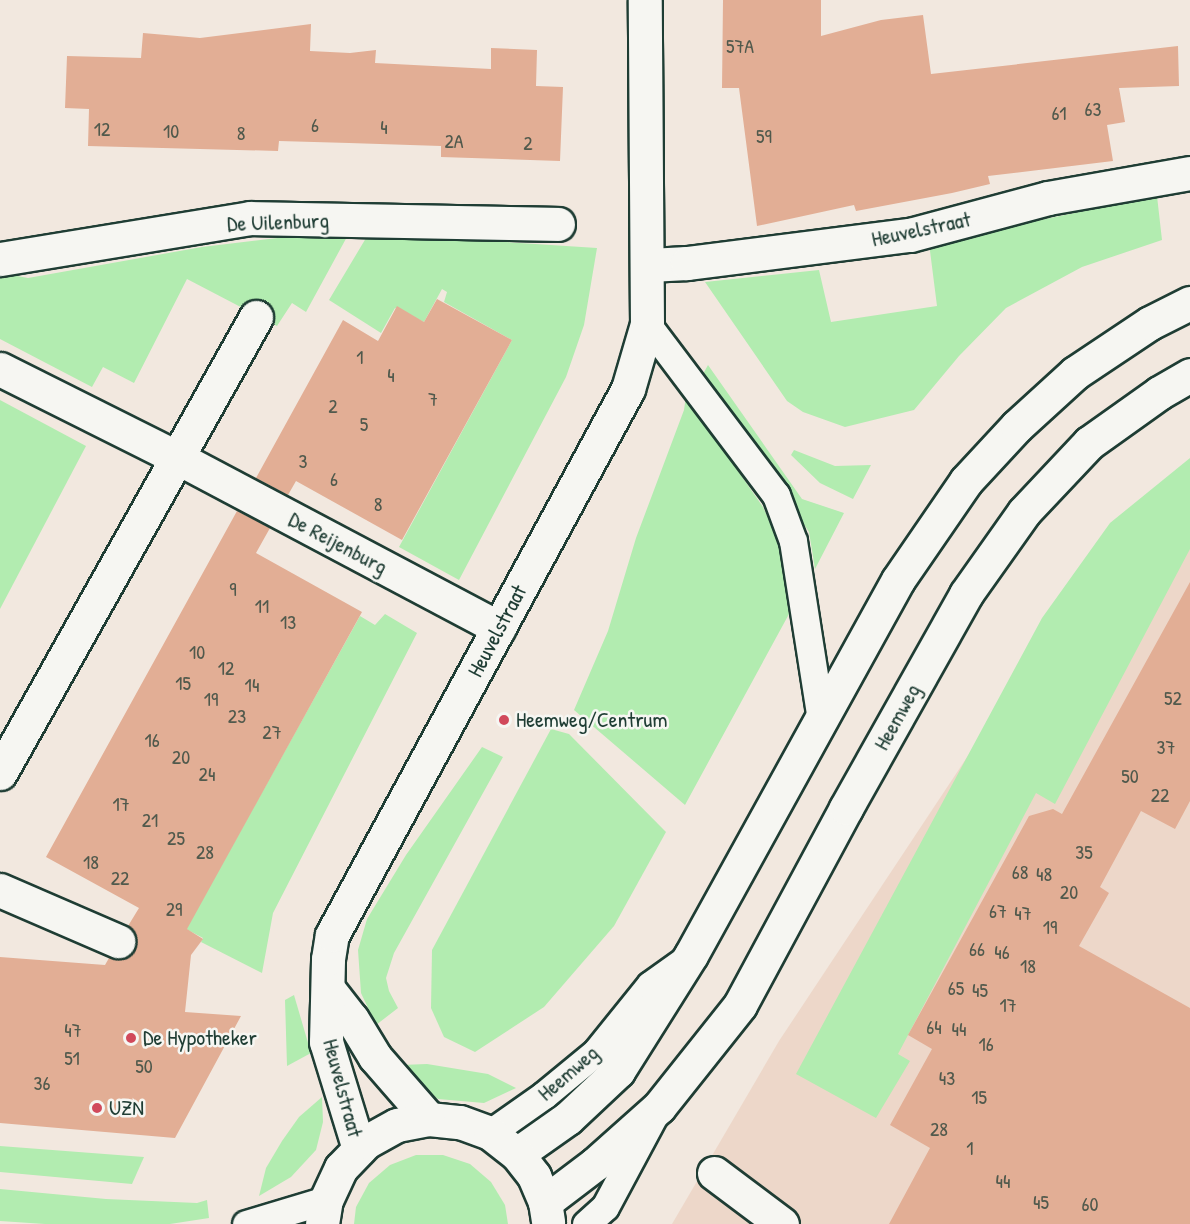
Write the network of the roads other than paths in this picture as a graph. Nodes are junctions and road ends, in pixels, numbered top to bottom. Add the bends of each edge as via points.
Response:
1 (645, 0) edge
2 (1190, 173) edge
3 (558, 224) dead end
4 (0, 259) edge
5 (649, 265) junction
6 (1190, 303) edge
7 (256, 317) dead end
8 (647, 324) junction
9 (0, 369) edge
10 (1190, 375) edge
11 (178, 458) junction
12 (499, 628) junction
13 (821, 720) junction
14 (0, 772) edge
15 (0, 890) edge
16 (118, 941) dead end
17 (691, 956) junction
18 (329, 990) junction
19 (659, 1107) junction
20 (429, 1119) junction
21 (490, 1133) junction
22 (359, 1149) junction
23 (518, 1154) junction
24 (714, 1173) dead end
25 (324, 1212) edge
26 (547, 1213) edge
27 (246, 1224) edge
28 (586, 1224) edge
29 (782, 1224) edge

1 - 5 street, Heuvelstraat
2 - 5 street, Heuvelstraat via 1048,198 910,236
3 - 4 street, De Uilenburg via 250,218
5 - 8 street, Heuvelstraat
6 - 13 street, Heemweg via 1150,323 1075,373 1017,426 966,481 898,580
7 - 11 street
8 - 12 street, Heuvelstraat via 628,389
8 - 13 lane via 776,495 793,541
9 - 11 street, De Reijenburg
10 - 19 street, Heemweg via 1089,443 1024,512 966,594 740,1005
11 - 12 street, De Reijenburg
11 - 14 street
12 - 18 street, Heuvelstraat via 332,935
13 - 17 street, Heemweg
15 - 16 street
17 - 21 lane, Heemweg via 650,985 596,1052
17 - 23 street, Heemweg via 618,1071 568,1118
18 - 20 street, Heuvelstraat via 375,1057
18 - 22 street, Heuvelstraat via 327,1042
19 - 26 street, Heemweg
19 - 28 lane, Heemweg via 605,1207
20 - 21 street via 460,1122
20 - 22 street via 397,1125
21 - 23 street
22 - 25 street via 341,1168
23 - 26 street via 534,1176
24 - 29 street
25 - 27 lane

